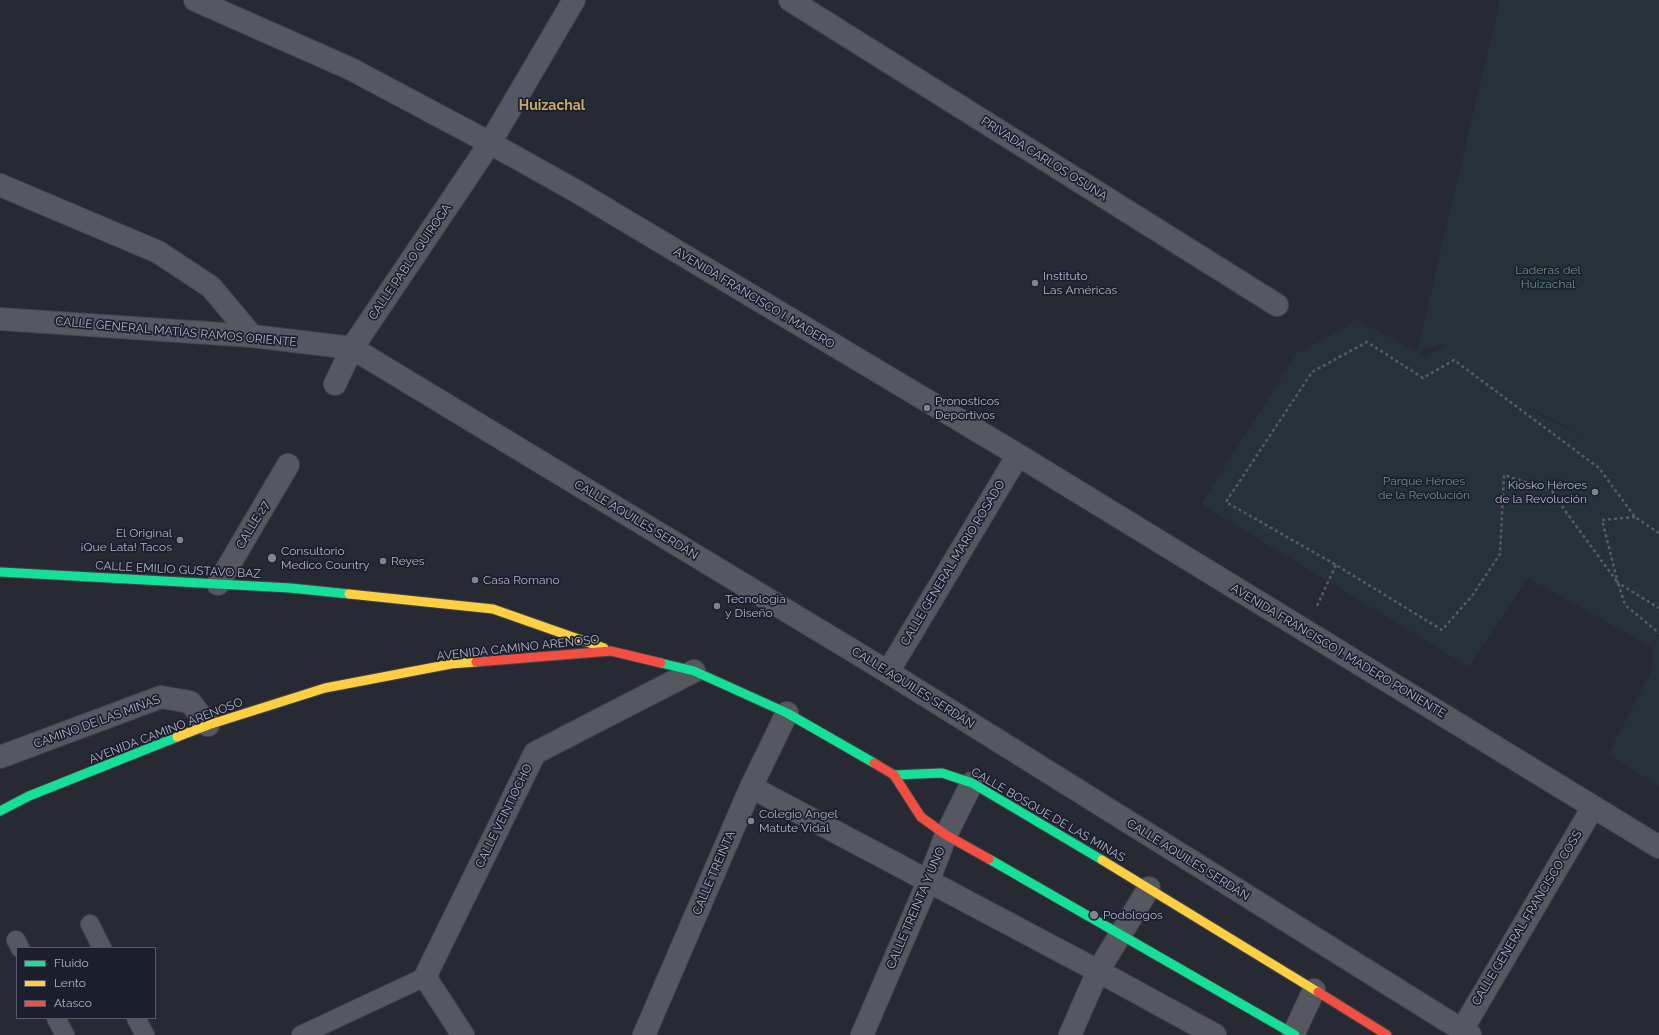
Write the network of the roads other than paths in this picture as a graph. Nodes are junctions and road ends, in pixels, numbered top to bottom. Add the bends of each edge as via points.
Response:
1 (195, 0) edge
2 (574, 0) edge
3 (790, 0) edge
4 (815, 6) edge
5 (490, 143) junction
6 (0, 185) edge
7 (1277, 306) dead end
8 (0, 319) edge
9 (252, 336) junction
10 (352, 348) junction
11 (335, 384) dead end
12 (1018, 455) junction
13 (288, 465) dead end
14 (0, 572) edge
15 (218, 584) junction
16 (611, 651) junction
17 (694, 671) junction
18 (888, 672) junction
19 (787, 713) junction
20 (208, 725) junction
21 (2, 752) edge
22 (894, 775) junction
23 (972, 783) junction
24 (751, 787) junction
25 (1594, 807) junction
26 (0, 811) edge
27 (946, 835) junction
28 (1659, 847) edge
29 (928, 882) junction
30 (1148, 888) junction
31 (90, 924) dead end
32 (1120, 933) junction
33 (102, 947) edge
34 (1098, 970) junction
35 (425, 977) junction
36 (1314, 990) junction
37 (57, 1019) edge
38 (136, 1019) edge
39 (1466, 1032) edge
40 (65, 1035) edge
41 (144, 1035) edge
42 (301, 1035) edge
43 (463, 1035) edge
44 (644, 1035) edge
45 (862, 1035) edge
46 (1070, 1035) edge
47 (1215, 1035) edge
48 (1294, 1035) edge
49 (1387, 1035) edge

1 - 5 street, AVENIDA FRANCISCO I. MADERO via 351,69
2 - 5 street, CALLE PABLO QUIROGA
3 - 4 street, PRIVADA CARLOS OSUNA
4 - 7 street, PRIVADA CARLOS OSUNA
5 - 10 street, CALLE PABLO QUIROGA
5 - 12 street, AVENIDA FRANCISCO I. MADERO via 576,191
6 - 9 street via 158,252 211,287
8 - 9 street, CALLE GENERAL MATÍAS RAMOS ORIENTE
9 - 10 street, CALLE GENERAL MATÍAS RAMOS ORIENTE
10 - 11 street, CALLE PABLO QUIROGA
10 - 18 street, CALLE AQUILES SERDÁN
12 - 18 street, CALLE GENERAL MARIO ROSADO
12 - 25 street, AVENIDA FRANCISCO I. MADERO PONIENTE
13 - 15 street, CALLE 27
14 - 15 main road, CALLE EMILIO GUSTAVO BAZ
15 - 16 main road, CALLE EMILIO GUSTAVO BAZ via 290,588 493,609
16 - 17 main road, AVENIDA CAMINO ARENOSO
16 - 20 main road, AVENIDA CAMINO ARENOSO via 451,664 325,688
17 - 19 main road, AVENIDA CAMINO ARENOSO
17 - 35 street, CALLE VEINTIOCHO via 535,753
18 - 39 street, CALLE AQUILES SERDÁN
19 - 22 main road, AVENIDA CAMINO ARENOSO
19 - 24 street, CALLE TREINTA
20 - 21 street, CAMINO DE LAS MINAS via 190,702 161,697
20 - 26 main road, AVENIDA CAMINO ARENOSO via 29,796
22 - 23 main road, CALLE BOSQUE DE LAS MINAS via 942,773
22 - 27 main road via 921,817
23 - 27 street, CALLE TREINTA Y UNO
23 - 30 main road, CALLE BOSQUE DE LAS MINAS
24 - 29 street
24 - 44 street, CALLE TREINTA
25 - 28 street, AVENIDA FRANCISCO I. MADERO PONIENTE
25 - 39 street, CALLE GENERAL FRANCISCO COSS
27 - 29 street, CALLE TREINTA Y UNO
27 - 32 main road
29 - 34 street
29 - 45 street, CALLE TREINTA Y UNO
30 - 32 street
30 - 36 main road, CALLE BOSQUE DE LAS MINAS
31 - 33 lane
32 - 34 street
32 - 48 main road
34 - 46 street
34 - 47 street
35 - 42 lane
35 - 43 street
36 - 48 street
36 - 49 main road, CALLE BOSQUE DE LAS MINAS
37 - 40 lane
38 - 41 lane

